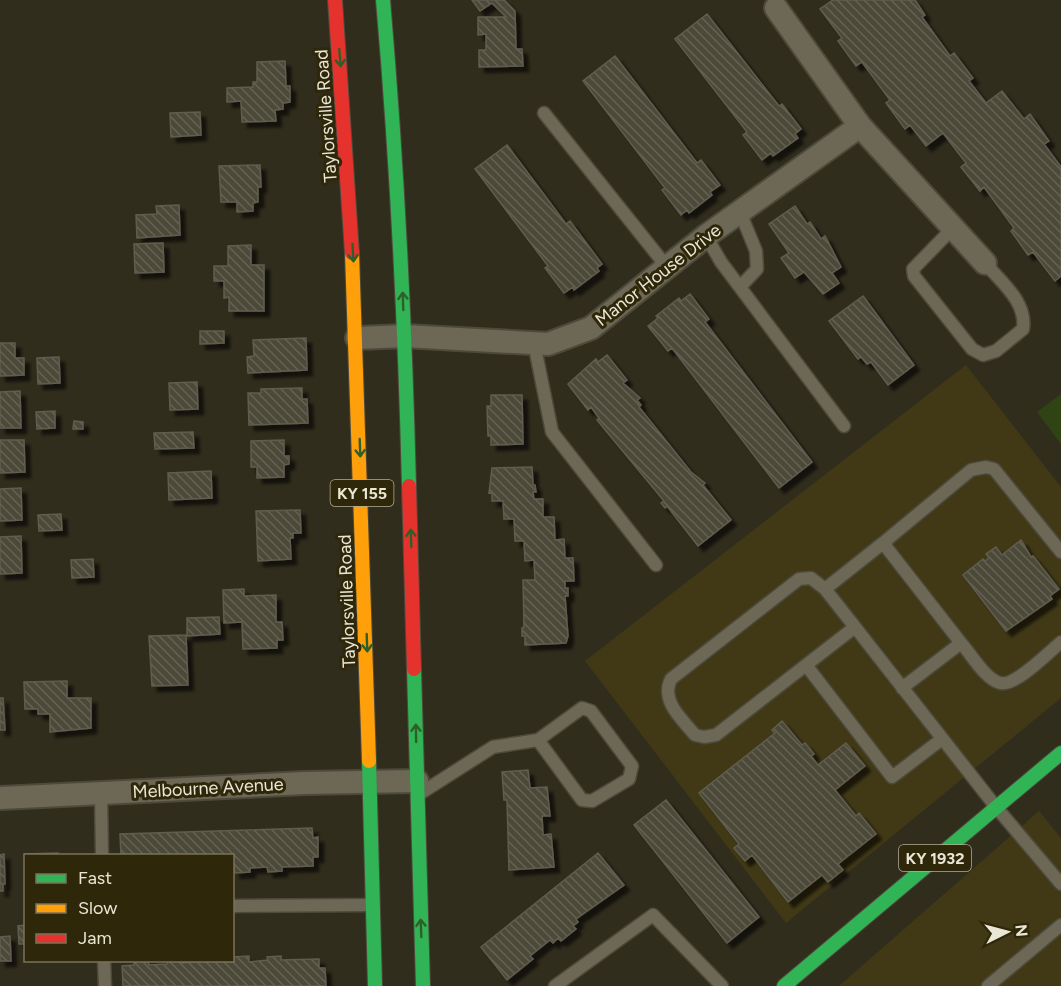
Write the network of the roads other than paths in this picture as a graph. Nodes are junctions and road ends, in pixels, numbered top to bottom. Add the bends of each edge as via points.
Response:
1 (335, 0) edge
2 (383, 0) edge
3 (776, 8) dead end
4 (544, 112) dead end
5 (860, 126) junction
6 (740, 212) junction
7 (953, 228) junction
8 (706, 236) junction
9 (985, 263) joint
10 (667, 267) junction
11 (740, 287) junction
12 (405, 336) junction
13 (357, 338) junction
14 (534, 343) junction
15 (843, 426) dead end
16 (883, 543) junction
17 (1061, 552) edge
18 (656, 565) dead end
19 (825, 589) junction
20 (855, 627) junction
21 (1061, 642) edge
22 (961, 643) junction
23 (806, 665) junction
24 (902, 688) junction
25 (942, 739) junction
26 (538, 740) junction
27 (1061, 753) edge
28 (371, 782) junction
29 (417, 788) junction
30 (101, 793) junction
31 (0, 798) edge
32 (996, 807) junction
33 (102, 854) edge
34 (1061, 884) edge
35 (374, 905) junction
36 (234, 906) edge
37 (1061, 925) edge
38 (104, 962) edge
39 (105, 986) edge
40 (375, 986) edge
41 (423, 986) edge
42 (555, 986) edge
43 (722, 986) edge
44 (784, 986) edge
45 (988, 986) edge

1 -> 13 main road, Taylorsville Road / KY 155
12 -> 2 main road, KY 155
3 - 5 street
4 - 10 lane
5 - 6 street, Manor House Drive
5 - 7 street
6 - 8 street, Manor House Drive
6 - 11 lane via 756,251 757,269
7 - 9 street
7 - 9 lane via 912,269 972,349 982,355 996,351 1023,329 1025,317 1019,302
8 - 10 street, Manor House Drive
8 - 11 lane
10 - 14 street, Manor House Drive via 591,328 548,344
11 - 15 lane
12 - 13 street, Manor House Drive
12 - 14 street, Manor House Drive
29 -> 12 main road, KY 155
13 -> 28 main road, Taylorsville Road / KY 155
14 - 18 lane via 552,432
16 - 17 lane via 972,470 986,467 994,469
16 - 19 lane
16 - 22 lane
19 - 20 lane
19 - 23 lane via 811,578 799,579 671,680 666,689 669,702 695,735 705,737 716,735
20 - 23 lane
20 - 24 lane
21 - 22 lane via 1012,682 1000,683
22 - 24 lane
23 - 25 lane via 892,777
24 - 25 lane
25 - 32 lane
26 - 26 lane via 582,708 591,711 632,766 629,779 592,801 582,800
26 - 29 lane via 493,747
27 - 32 main road, KY 1932
28 - 29 street, Melbourne Avenue
28 - 30 street, Melbourne Avenue
28 - 35 main road, Taylorsville Road / KY 155
41 -> 29 main road, KY 155
30 - 31 street, Melbourne Avenue
30 - 33 lane
32 - 34 lane
32 - 44 main road, KY 1932
35 - 36 lane
35 - 40 main road, Taylorsville Road / KY 155
37 - 45 lane
38 - 39 lane
42 - 43 lane via 653,915

